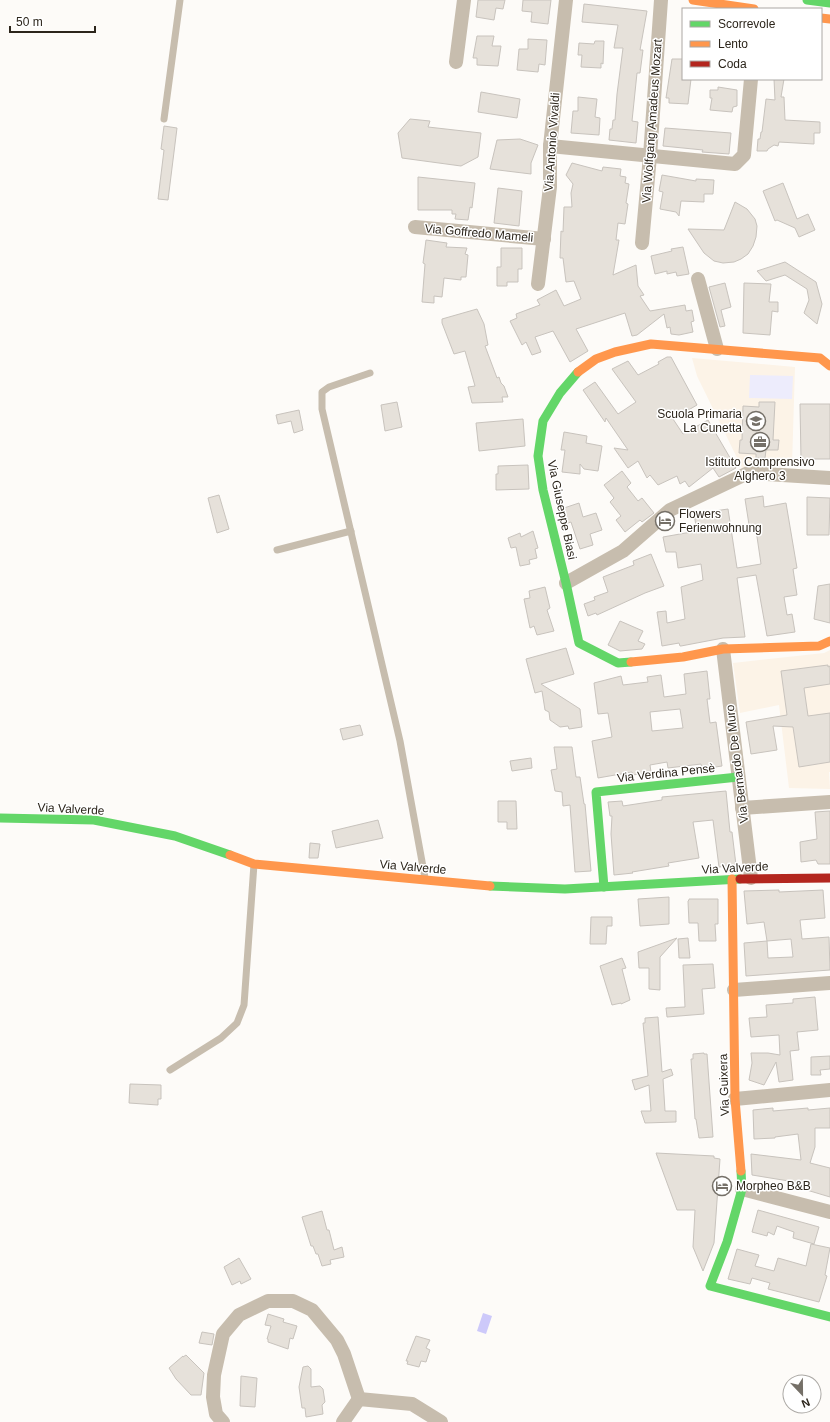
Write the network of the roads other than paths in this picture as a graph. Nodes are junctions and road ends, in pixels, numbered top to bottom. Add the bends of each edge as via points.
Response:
1 (180, 0) edge
2 (464, 0) edge
3 (566, 0) edge
4 (661, 0) edge
5 (692, 0) edge
6 (807, 0) edge
7 (830, 3) edge
8 (748, 8) edge
9 (456, 62) dead end
10 (751, 80) edge
11 (164, 119) dead end
12 (550, 146) junction
13 (650, 156) junction
14 (415, 227) dead end
15 (544, 239) junction
16 (642, 243) dead end
17 (698, 279) dead end
18 (538, 284) dead end
19 (717, 349) junction
20 (830, 366) edge
21 (370, 373) dead end
22 (830, 478) edge
23 (351, 531) junction
24 (277, 550) dead end
25 (566, 583) junction
26 (830, 641) edge
27 (723, 649) junction
28 (738, 777) junction
29 (830, 802) edge
30 (742, 808) junction
31 (0, 818) edge
32 (254, 864) junction
33 (751, 878) junction
34 (830, 878) edge
35 (732, 879) junction
36 (425, 880) junction
37 (604, 887) junction
38 (830, 983) edge
39 (734, 990) junction
40 (170, 1070) dead end
41 (830, 1090) edge
42 (735, 1099) junction
43 (742, 1188) junction
44 (830, 1212) edge
45 (830, 1317) edge
46 (359, 1399) junction
47 (223, 1422) edge
48 (343, 1422) edge
49 (441, 1422) edge

1 - 11 lane
2 - 9 street
3 - 12 street, Via Antonio Vivaldi
4 - 13 street, Via Wolfgang Amadeus Mozart
5 - 8 street
6 - 7 street
10 - 13 street via 744,155 735,164
12 - 13 street
12 - 15 street, Via Antonio Vivaldi via 550,187
13 - 16 street, Via Wolfgang Amadeus Mozart
14 - 15 street, Via Goffredo Mameli
15 - 18 street, Via Antonio Vivaldi
17 - 19 street
19 - 20 street, Via Giuseppe Biasi via 820,358
19 - 25 street, Via Giuseppe Biasi via 651,344 615,352 596,359 580,370 560,393 543,421 538,456 543,490
21 - 23 lane via 329,387 322,392 322,408
22 - 25 street via 748,473 670,510 622,551
23 - 24 lane
23 - 36 lane via 400,740
25 - 27 street, Via Giuseppe Biasi via 579,643 618,663 683,657
26 - 27 street, Via Giuseppe Biasi via 818,646
27 - 28 street, Via Bernardo De Muro
28 - 30 street, Via Bernardo De Muro
28 - 37 street, Via Verdina Pensè via 596,792
29 - 30 street
30 - 33 street, Via Bernardo De Muro
31 - 32 street, Via Valverde via 94,820 175,836
32 - 36 street, Via Valverde
32 - 40 lane via 244,1005 237,1022 221,1038
33 - 34 street, Via Valverde
33 - 35 street, Via Valverde
35 - 37 street, Via Valverde
35 - 39 street, Via Guixera
36 - 37 street, Via Valverde via 503,887
38 - 39 street
39 - 42 street, Via Guixera
41 - 42 street
42 - 43 street, Via Guixera
43 - 44 street
43 - 45 street, Via Guixera via 727,1242 710,1286
46 - 47 street via 337,1340 312,1310 293,1301 268,1302 238,1315 223,1334 214,1375 213,1397 216,1414
46 - 48 street
46 - 49 street via 412,1404

